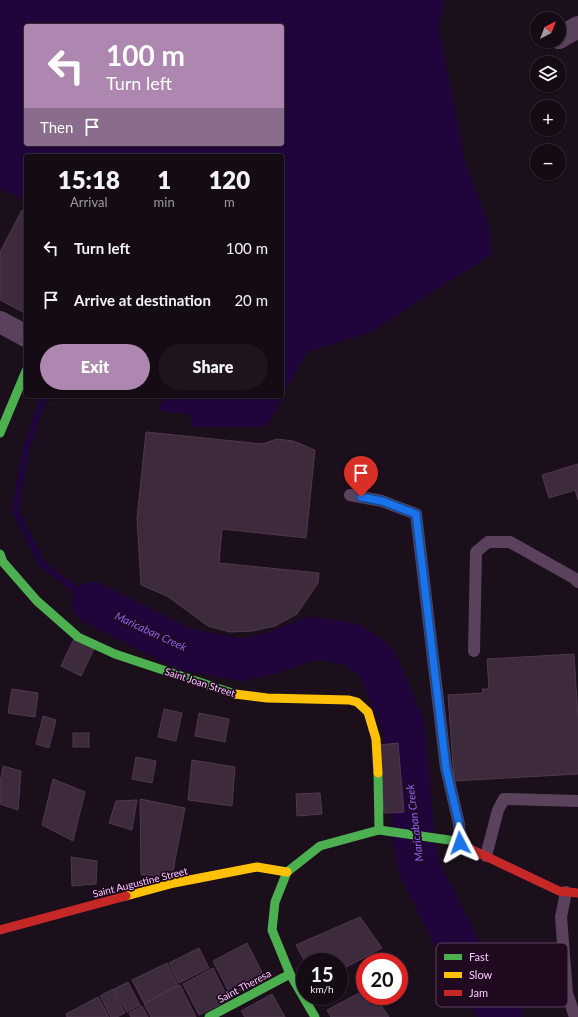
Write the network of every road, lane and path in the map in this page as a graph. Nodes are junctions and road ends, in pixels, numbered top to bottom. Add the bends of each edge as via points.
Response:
1 (578, 28) edge
2 (566, 34) edge
3 (0, 322) edge
4 (24, 335) edge
5 (24, 376) edge
6 (0, 433) edge
7 (350, 495) dead end
8 (0, 554) edge
9 (578, 582) edge
10 (474, 651) dead end
11 (578, 801) edge
12 (381, 830) junction
13 (455, 842) junction
14 (486, 856) junction
15 (287, 872) junction
16 (572, 892) edge
17 (0, 930) edge
18 (563, 943) edge
19 (290, 974) junction
20 (568, 996) edge
21 (209, 1017) edge
22 (315, 1017) edge
23 (575, 1017) edge

1 - 2 street
3 - 4 street
5 - 6 street
7 - 13 lane via 382,501 416,514 446,768 459,824
8 - 12 street, Saint Joan Street via 3,562 37,601 72,632 115,654 232,694 357,702 368,712 376,739
9 - 10 lane via 510,542 488,542 476,552
11 - 14 lane via 504,799 498,810
12 - 13 street
12 - 15 street via 320,846
13 - 14 street
14 - 16 street via 559,891
15 - 17 street, Saint Augustine Street via 257,867 174,883
15 - 19 street via 275,902 272,930
16 - 18 lane via 561,917
19 - 21 street, Saint Theresa
19 - 22 street
20 - 23 lane

